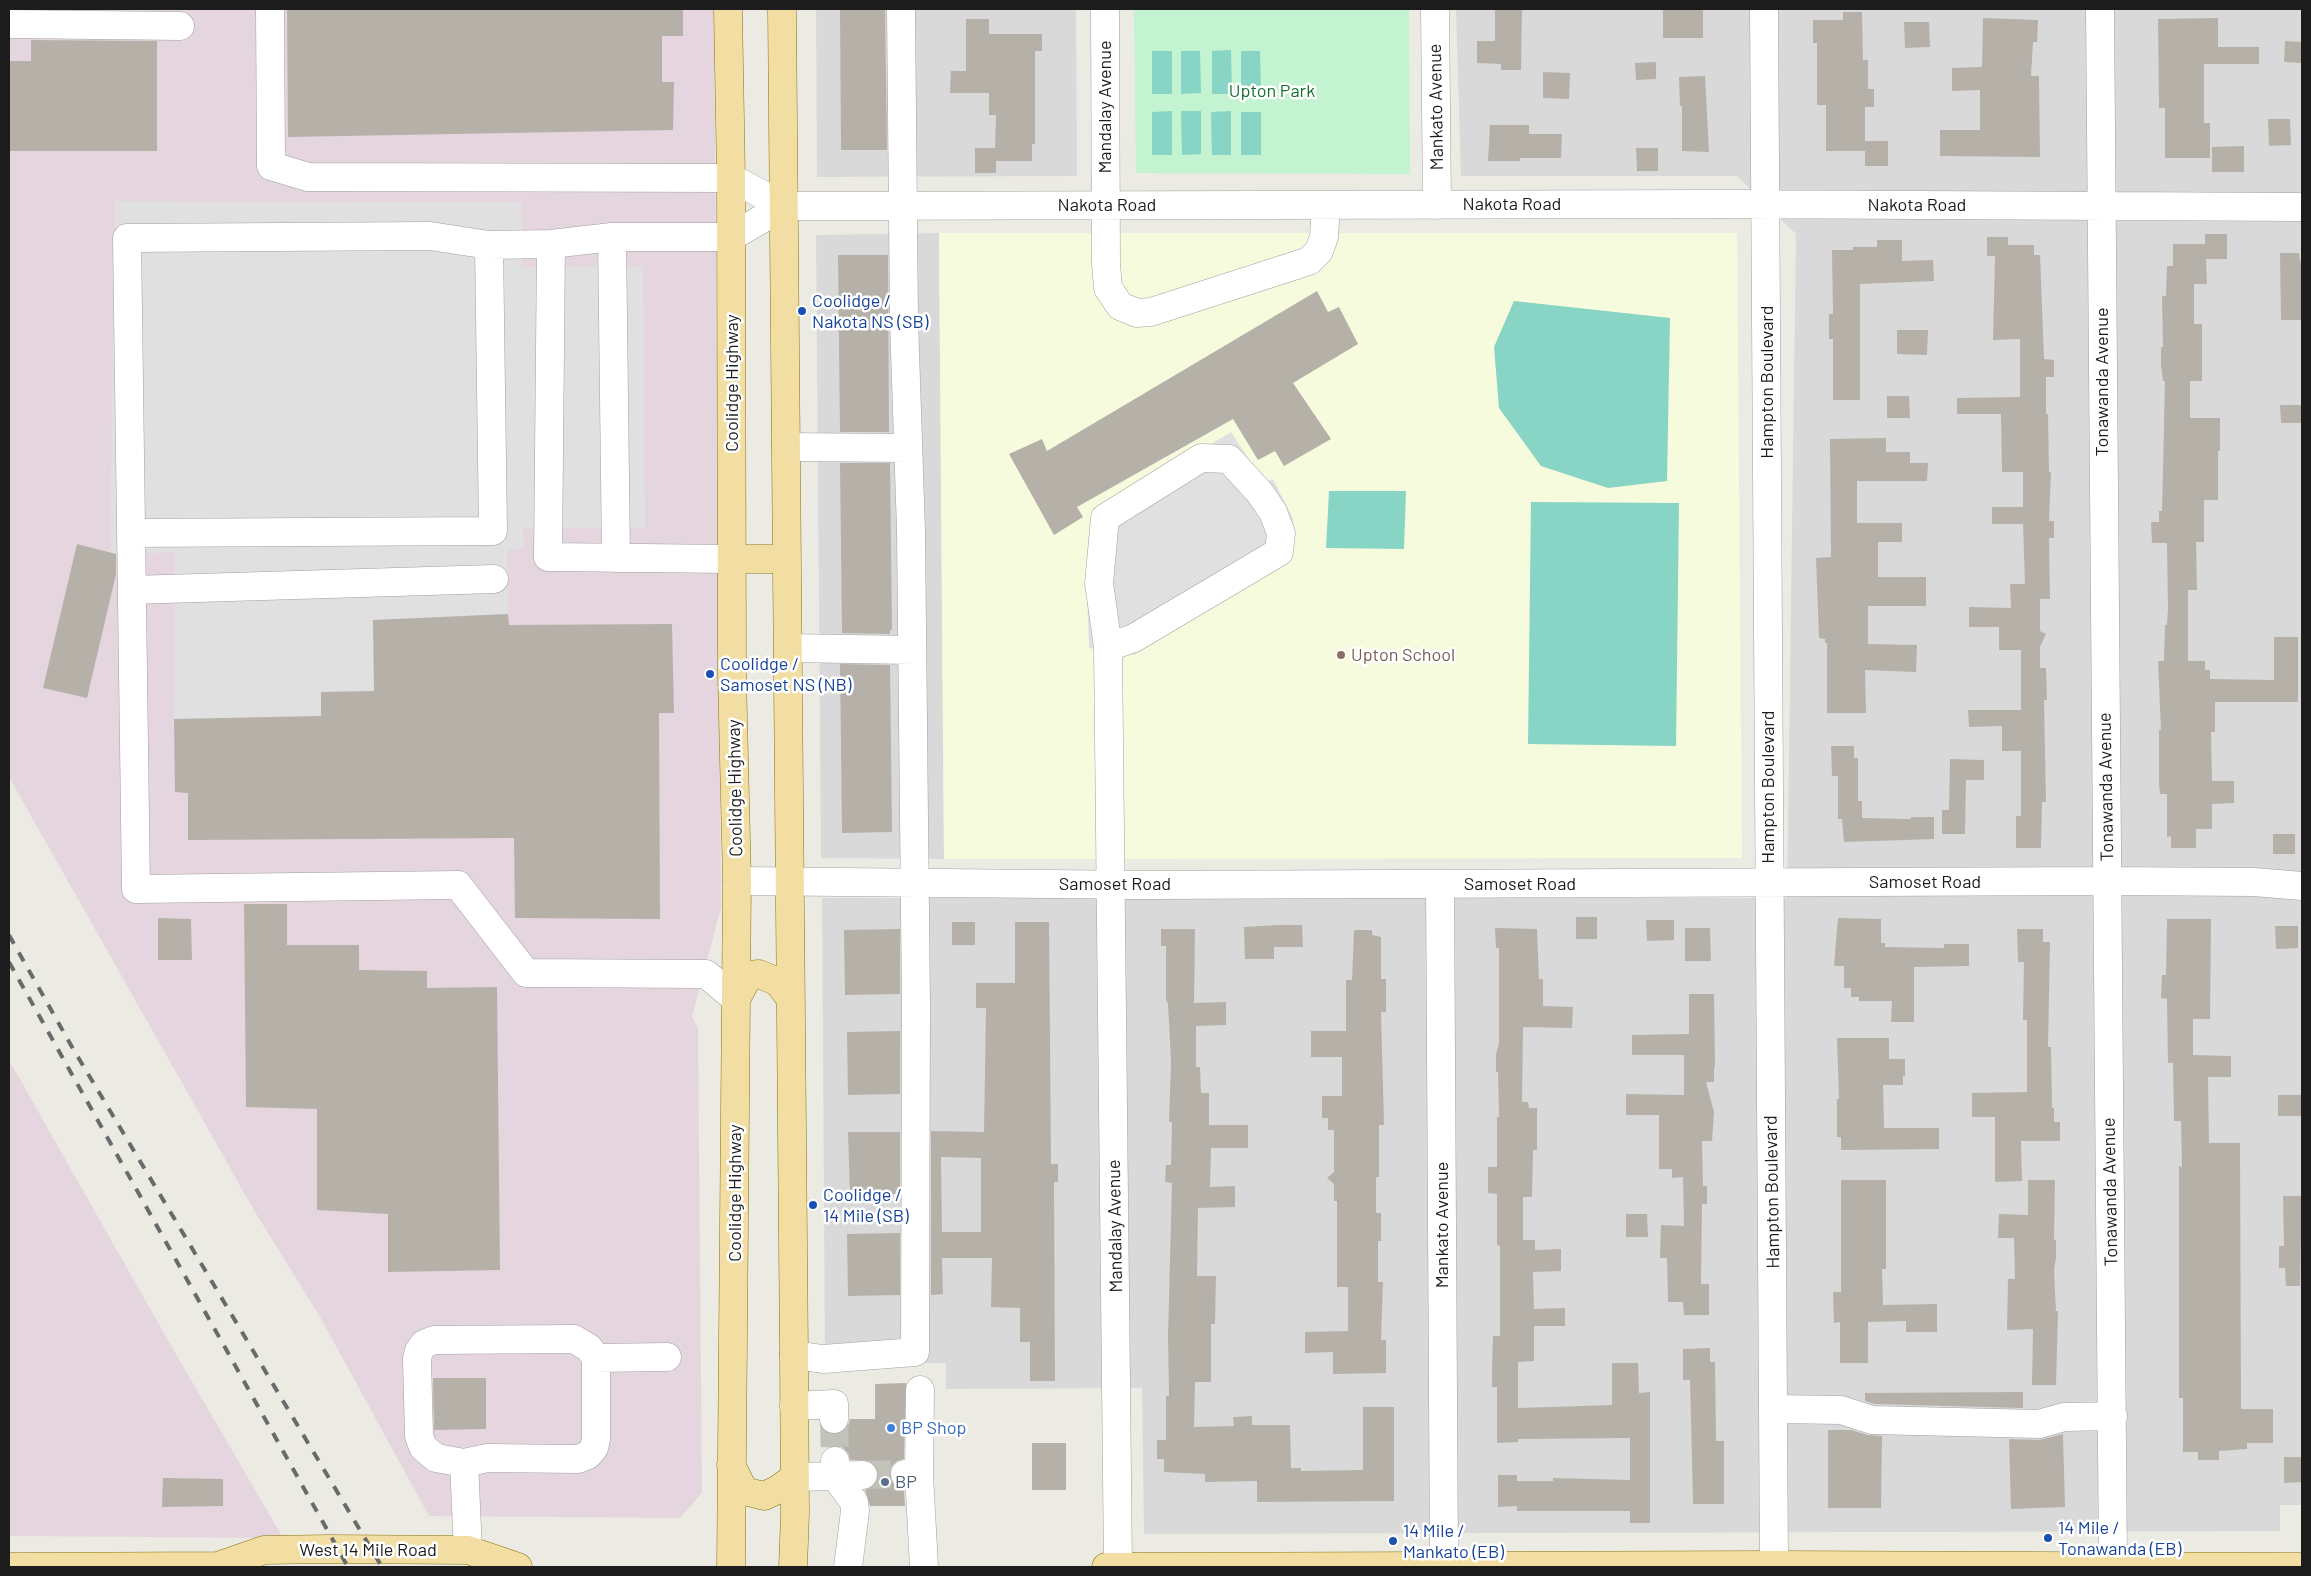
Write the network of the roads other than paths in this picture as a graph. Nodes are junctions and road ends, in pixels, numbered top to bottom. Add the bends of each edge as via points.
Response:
1 (270, 9) edge
2 (728, 9) edge
3 (782, 9) edge
4 (901, 9) edge
5 (1105, 9) edge
6 (1434, 9) edge
7 (1764, 9) edge
8 (2100, 9) edge
9 (9, 24) edge
10 (180, 26) dead end
11 (731, 178) junction
12 (1436, 204) junction
13 (1766, 204) junction
14 (1106, 205) junction
15 (1326, 205) junction
16 (784, 206) junction
17 (903, 206) junction
18 (2101, 206) junction
19 (2302, 207) edge
20 (612, 237) junction
21 (731, 237) junction
22 (489, 244) junction
23 (551, 244) junction
24 (786, 447) junction
25 (908, 448) junction
26 (131, 533) junction
27 (616, 558) junction
28 (733, 558) junction
29 (787, 559) junction
30 (494, 579) dead end
31 (132, 590) junction
32 (1108, 646) junction
33 (788, 648) junction
34 (912, 650) junction
35 (2107, 881) junction
36 (737, 882) junction
37 (790, 883) junction
38 (915, 883) junction
39 (1769, 883) junction
40 (1440, 884) junction
41 (1112, 885) junction
42 (2302, 886) edge
43 (736, 998) junction
44 (790, 998) junction
45 (794, 1355) junction
46 (667, 1357) dead end
47 (596, 1358) junction
48 (920, 1390) dead end
49 (794, 1406) junction
50 (1774, 1409) junction
51 (2113, 1416) junction
52 (834, 1419) tunnel mouth
53 (464, 1464) junction
54 (731, 1465) junction
55 (835, 1468) junction
56 (863, 1475) tunnel mouth
57 (795, 1477) junction
58 (468, 1550) junction
59 (1774, 1565) junction
60 (1444, 1566) junction
61 (2080, 1566) edge
62 (2125, 1566) edge
63 (2302, 1566) edge
64 (9, 1567) edge
65 (219, 1567) edge
66 (518, 1567) edge
67 (731, 1567) edge
68 (793, 1567) edge
69 (848, 1567) edge
70 (924, 1567) edge
71 (1106, 1567) edge
72 (1118, 1567) edge

1 - 11 street via 271,166 308,177
2 - 11 main road, Coolidge Highway
3 - 16 main road
4 - 17 street
5 - 14 street, Mandalay Avenue
6 - 12 street, Mankato Avenue
7 - 13 street, Hampton Boulevard
8 - 18 street, Tonawanda Avenue
9 - 10 street
11 - 16 street
11 - 21 main road, Coolidge Highway
12 - 13 street, Nakota Road
12 - 15 street, Nakota Road
13 - 18 street, Nakota Road
13 - 39 street, Hampton Boulevard
14 - 15 street, Nakota Road
14 - 15 street, Mandalay Avenue via 1108,288 1120,306 1137,313 1151,312 1309,261 1319,252 1324,237
14 - 17 street, Nakota Road
16 - 17 street, Nakota Road
16 - 21 street
16 - 24 main road
17 - 25 street
18 - 19 street, Nakota Road
18 - 35 street, Tonawanda Avenue
20 - 21 street
20 - 23 street
20 - 27 street
21 - 28 main road, Coolidge Highway
22 - 23 street
22 - 26 street via 492,531
22 - 26 street via 430,236 127,238
23 - 27 street via 548,557
24 - 25 street
24 - 29 main road
25 - 34 street
26 - 31 street
27 - 28 street
28 - 29 main road
28 - 36 main road, Coolidge Highway via 732,705
29 - 33 main road
30 - 31 street
31 - 43 street via 136,890 458,885 526,973 706,974
32 - 32 street, Mandalay Avenue via 1134,638 1279,552 1281,532 1273,512 1229,459 1201,458 1105,518 1099,583
32 - 41 street, Mandalay Avenue
33 - 34 street
33 - 37 main road
34 - 38 street
35 - 39 street, Samoset Road
35 - 42 street, Samoset Road via 2254,882
35 - 51 street, Tonawanda Avenue
36 - 37 street, Samoset Road
36 - 43 main road, Coolidge Highway
37 - 38 street, Samoset Road
37 - 44 main road
38 - 41 street, Samoset Road
38 - 45 street via 915,1352 824,1358
39 - 40 street, Samoset Road
39 - 50 street, Hampton Boulevard
40 - 41 street, Samoset Road
40 - 60 street, Mankato Avenue
41 - 72 street, Mandalay Avenue
43 - 44 main road via 749,975 759,974 778,982
43 - 54 main road, Coolidge Highway
44 - 45 main road
45 - 49 main road
46 - 47 street
47 - 53 street via 596,1439 588,1455 578,1459 487,1458
47 - 53 street via 589,1348 574,1339 434,1340 424,1344 417,1359 418,1436 423,1447 436,1458
48 - 70 street via 912,1474
49 - 52 street via 834,1404
49 - 57 main road
50 - 51 street via 1841,1410 1872,1420 2039,1424 2064,1416
50 - 59 street, Hampton Boulevard
51 - 62 street, Tonawanda Avenue
53 - 58 street
54 - 57 main road via 744,1491 764,1496
54 - 67 main road, Coolidge Highway
55 - 56 street
55 - 57 street
55 - 69 street via 854,1502
57 - 68 main road
58 - 65 main road, West 14 Mile Road via 264,1550
58 - 66 main road, West 14 Mile Road
59 - 60 main road
59 - 61 main road
60 - 72 main road
61 - 62 main road
62 - 63 main road
64 - 65 main road, West 14 Mile Road
71 - 72 main road

